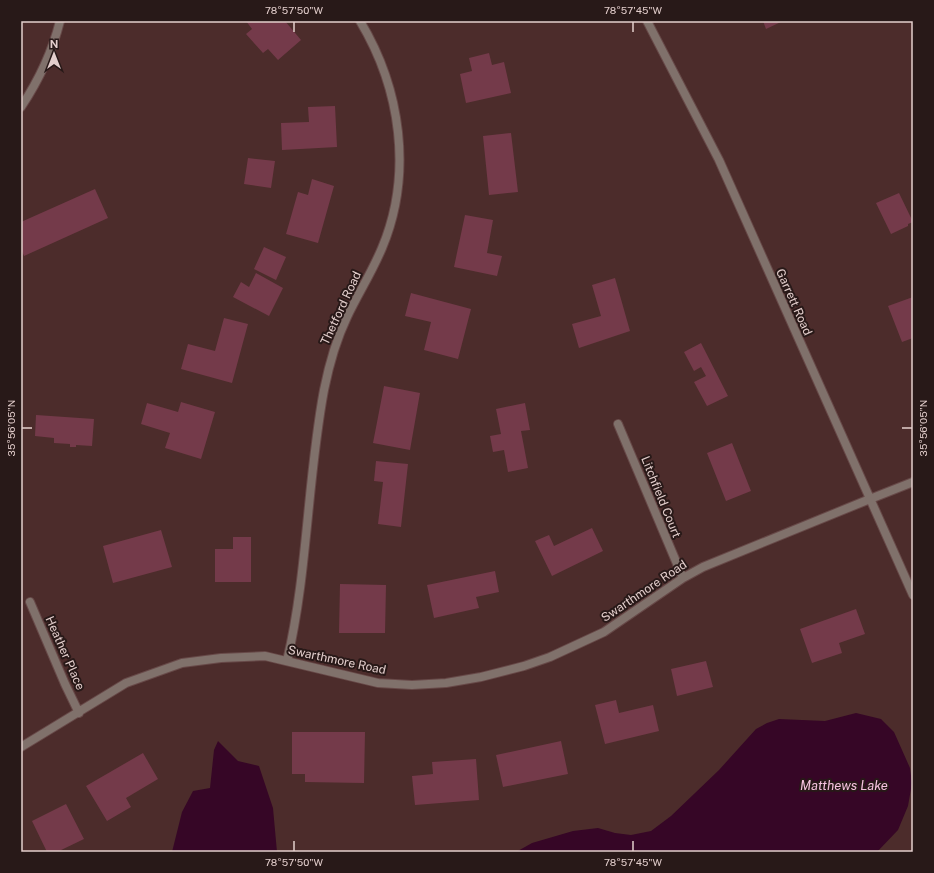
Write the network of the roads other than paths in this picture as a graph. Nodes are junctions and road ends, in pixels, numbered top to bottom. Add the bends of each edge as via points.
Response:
1 (60, 21) edge
2 (360, 21) edge
3 (647, 21) edge
4 (21, 107) edge
5 (618, 424) dead end
6 (913, 482) edge
7 (870, 499) junction
8 (683, 578) junction
9 (913, 595) edge
10 (30, 602) dead end
11 (287, 661) junction
12 (79, 713) junction
13 (21, 747) edge

1 - 4 street via 47,62
2 - 11 street, Thetford Road via 378,53 391,91 397,116 400,164 390,227 382,249 339,334 328,372 316,432 295,626
3 - 7 street, Garrett Road via 722,167
5 - 8 street, Litchfield Court
6 - 7 street, Swarthmore Road
7 - 8 street, Swarthmore Road via 727,556
7 - 9 street, Garrett Road
8 - 11 street, Swarthmore Road via 604,632 524,666 481,677 412,685 378,683
10 - 12 street, Heather Place
11 - 12 street, Swarthmore Road via 265,656 182,663 126,684
12 - 13 street, Swarthmore Road

